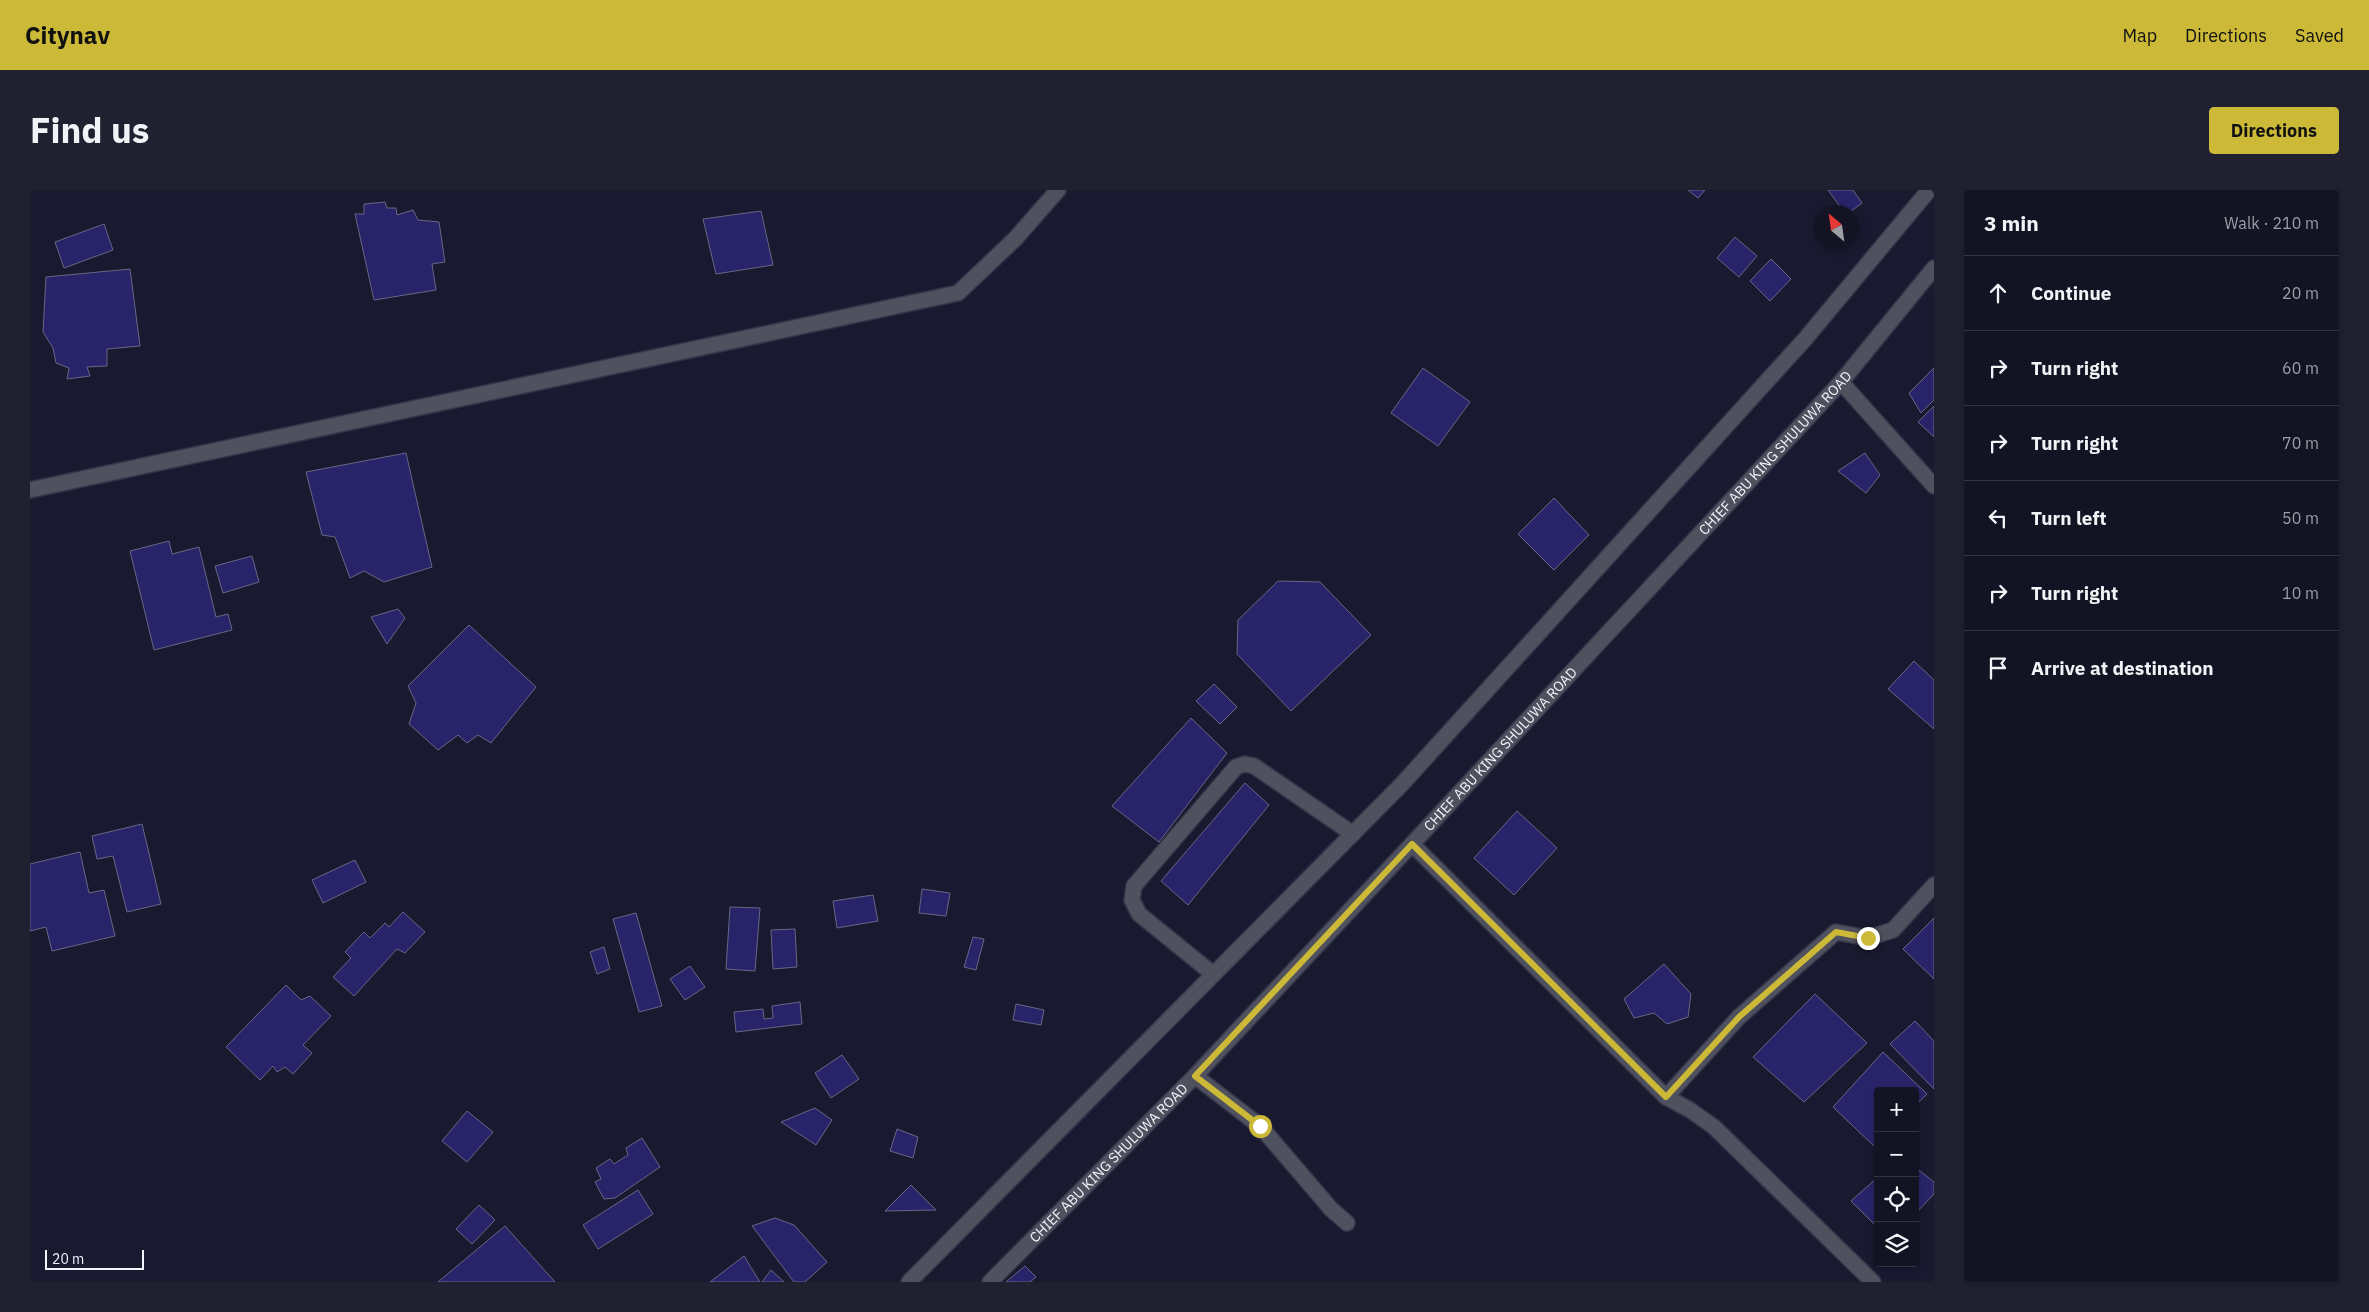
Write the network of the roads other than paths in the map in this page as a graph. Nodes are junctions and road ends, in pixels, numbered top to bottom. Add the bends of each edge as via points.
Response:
1 (1058, 190) edge
2 (1929, 190) edge
3 (1934, 268) edge
4 (1841, 382) junction
5 (1934, 486) edge
6 (30, 490) edge
7 (1353, 834) junction
8 (1412, 844) junction
9 (1934, 885) edge
10 (1213, 974) junction
11 (1195, 1076) junction
12 (1666, 1097) junction
13 (1347, 1223) dead end
14 (909, 1282) edge
15 (990, 1282) edge
16 (1873, 1282) edge

1 - 6 street via 1015,239 958,293
2 - 7 street via 1806,338
3 - 4 street, CHIEF ABU KING SHULUWA ROAD
4 - 5 street
4 - 8 street, CHIEF ABU KING SHULUWA ROAD
7 - 10 street
7 - 10 street via 1254,766 1236,767 1134,886 1132,900 1139,914
8 - 11 street, CHIEF ABU KING SHULUWA ROAD
8 - 12 street
9 - 12 street via 1893,930 1868,938 1836,932 1739,1017
10 - 14 street
11 - 13 street via 1260,1126 1331,1209
11 - 15 street, CHIEF ABU KING SHULUWA ROAD
12 - 16 street via 1714,1127

